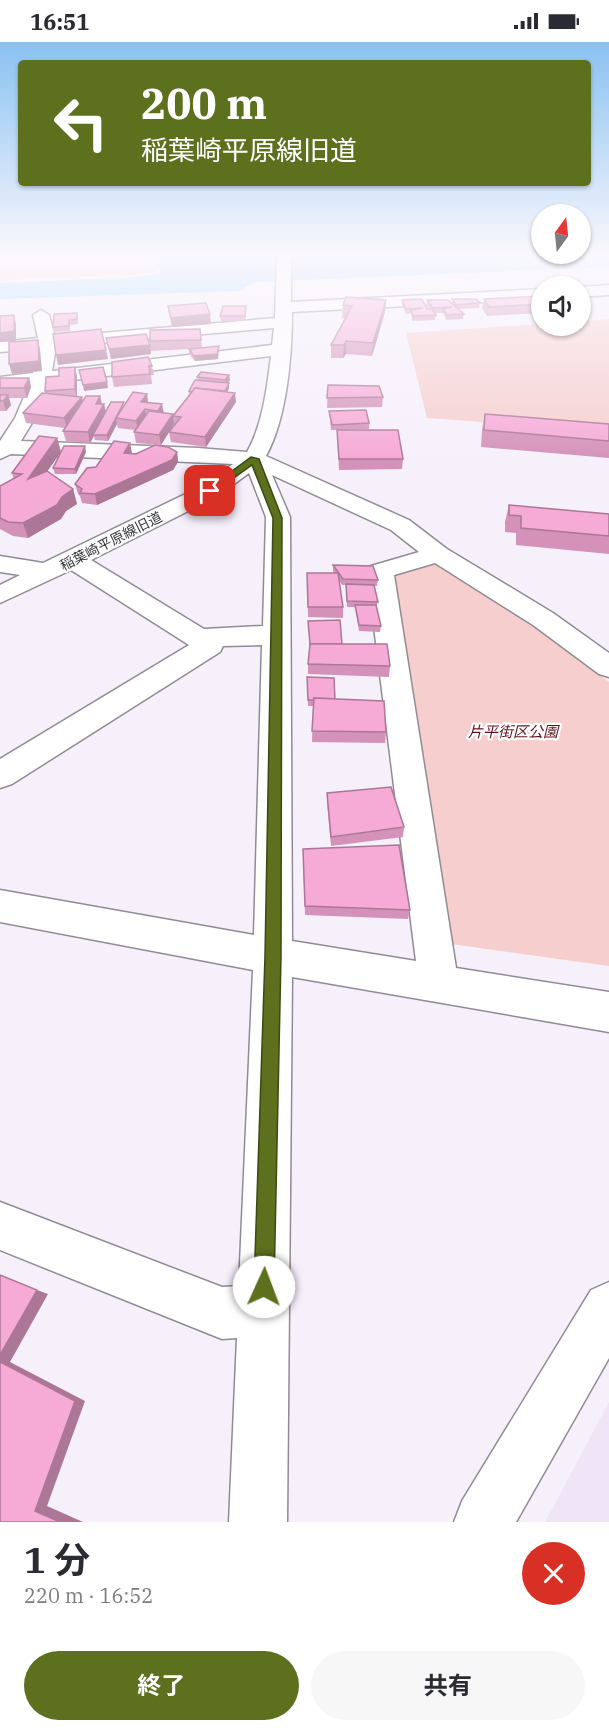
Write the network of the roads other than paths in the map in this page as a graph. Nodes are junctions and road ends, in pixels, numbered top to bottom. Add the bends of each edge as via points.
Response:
1 (43, 323) edge
2 (207, 323) edge
3 (282, 323) edge
4 (47, 342) junction
5 (0, 347) edge
6 (280, 349) junction
7 (43, 378) junction
8 (0, 383) edge
9 (2, 449) edge
10 (254, 459) junction
11 (438, 554) junction
12 (0, 564) edge
13 (60, 566) junction
14 (0, 596) edge
15 (276, 635) junction
16 (201, 638) junction
17 (609, 667) edge
18 (0, 775) edge
19 (0, 906) edge
20 (273, 956) junction
21 (439, 984) junction
22 (609, 1012) edge
23 (0, 1226) edge
24 (609, 1308) edge
25 (263, 1311) junction
26 (258, 1522) edge
27 (483, 1522) edge

1 - 4 street
2 - 4 street
3 - 6 street
4 - 5 street
4 - 7 street
6 - 7 street
6 - 10 street via 264,441
7 - 8 street
7 - 9 street
9 - 10 street
10 - 11 street via 400,525
10 - 13 street, 稲葉崎平原線旧道 via 210,491
10 - 15 street via 278,518
11 - 17 street via 543,619
11 - 21 street via 380,571
12 - 13 street
13 - 14 street, 稲葉崎平原線旧道
13 - 16 street
15 - 16 street
15 - 20 street
16 - 18 street via 210,645
19 - 20 street
20 - 21 street
20 - 25 street
21 - 22 street
23 - 25 street via 222,1313
24 - 27 street
25 - 26 street

